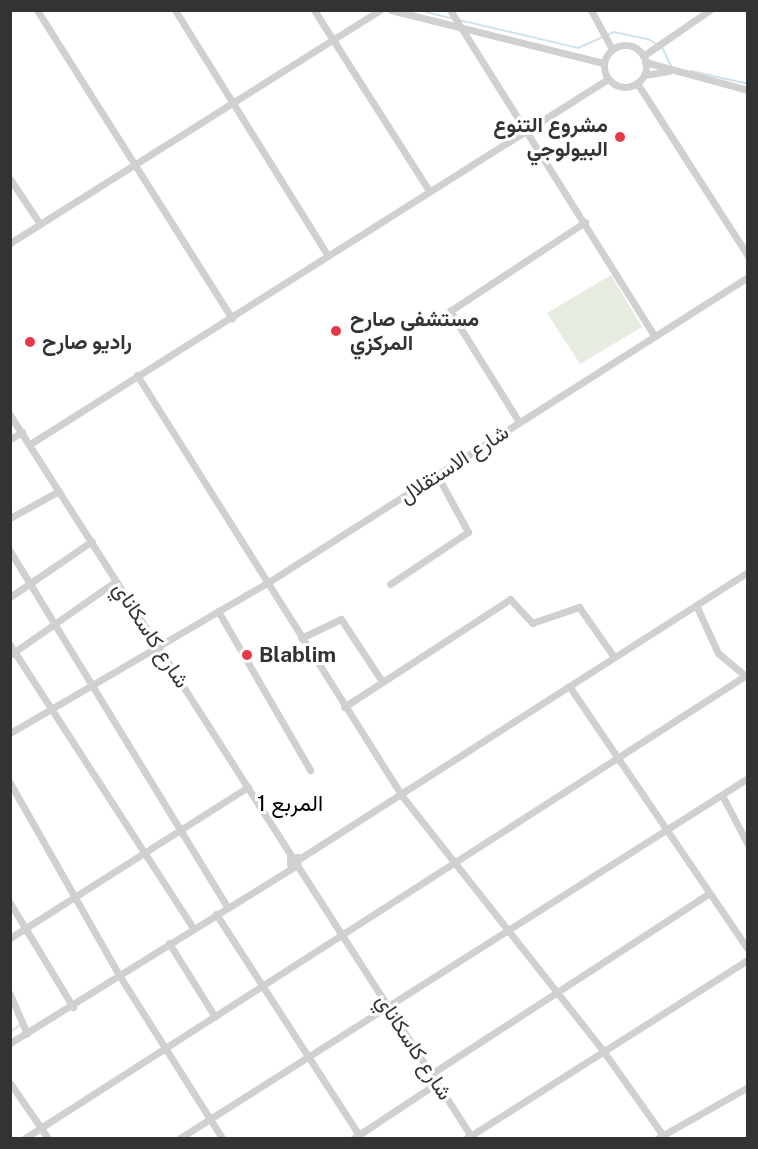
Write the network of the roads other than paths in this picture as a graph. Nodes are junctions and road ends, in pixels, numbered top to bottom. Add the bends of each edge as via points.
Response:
1 (37, 10) edge
2 (175, 10) edge
3 (314, 10) edge
4 (380, 10) edge
5 (391, 10) edge
6 (450, 10) edge
7 (591, 10) edge
8 (710, 10) edge
9 (461, 30) junction
10 (333, 45) junction
11 (612, 50) junction
12 (644, 59) junction
13 (604, 63) junction
14 (669, 71) junction
15 (644, 75) junction
16 (608, 79) junction
17 (637, 83) junction
18 (747, 90) edge
19 (233, 101) junction
20 (529, 129) junction
21 (135, 165) junction
22 (10, 179) edge
23 (428, 189) junction
24 (585, 222) junction
25 (40, 224) junction
26 (10, 243) edge
27 (326, 253) junction
28 (747, 256) edge
29 (747, 277) edge
30 (232, 318) junction
31 (654, 335) junction
32 (137, 375) junction
33 (10, 415) edge
34 (519, 422) junction
35 (22, 432) junction
36 (10, 439) edge
37 (30, 444) junction
38 (437, 475) junction
39 (59, 491) junction
40 (10, 518) edge
41 (92, 541) junction
42 (10, 551) edge
43 (747, 572) edge
44 (116, 581) junction
45 (29, 583) junction
46 (267, 583) junction
47 (390, 584) dead end
48 (10, 597) edge
49 (696, 605) junction
50 (218, 611) junction
51 (54, 627) junction
52 (301, 638) junction
53 (158, 646) junction
54 (12, 650) edge
55 (614, 657) junction
56 (746, 675) edge
57 (381, 680) junction
58 (91, 684) junction
59 (569, 686) junction
60 (344, 707) junction
61 (51, 710) junction
62 (10, 733) edge
63 (616, 760) junction
64 (310, 770) dead end
65 (747, 778) edge
66 (10, 783) edge
67 (248, 787) junction
68 (722, 795) junction
69 (402, 796) junction
70 (667, 829) junction
71 (180, 830) junction
72 (747, 845) edge
73 (144, 854) junction
74 (294, 861) junction
75 (451, 861) junction
76 (708, 894) junction
77 (78, 896) junction
78 (10, 903) edge
79 (227, 907) junction
80 (216, 915) junction
81 (26, 928) junction
82 (193, 928) junction
83 (506, 931) junction
84 (342, 934) junction
85 (10, 938) edge
86 (169, 944) junction
87 (747, 949) edge
88 (747, 960) edge
89 (119, 975) junction
90 (260, 984) junction
91 (556, 992) junction
92 (10, 994) edge
93 (73, 1006) junction
94 (387, 1006) junction
95 (215, 1017) junction
96 (27, 1034) junction
97 (10, 1043) edge
98 (164, 1047) junction
99 (604, 1052) junction
100 (306, 1060) junction
101 (432, 1074) junction
102 (10, 1083) edge
103 (437, 1083) junction
104 (747, 1088) edge
105 (208, 1119) junction
106 (41, 1128) junction
107 (358, 1137) edge
108 (25, 1138) edge
109 (48, 1138) edge
110 (180, 1138) edge
111 (222, 1138) edge
112 (470, 1138) edge
113 (662, 1138) edge

1 - 21 street
2 - 19 street
3 - 10 street
4 - 10 street
5 - 9 street
6 - 9 street
7 - 11 street
8 - 12 street
9 - 13 street
9 - 20 street
10 - 19 street
10 - 23 street
11 - 12 street via 626,45
11 - 13 street
12 - 14 street
12 - 15 street
13 - 16 street
14 - 15 street
14 - 18 street
15 - 17 street
16 - 17 street via 625,87
16 - 20 street
17 - 28 street
19 - 21 street
19 - 27 street
20 - 23 street
20 - 24 street
21 - 25 street
21 - 30 street
22 - 25 street
23 - 27 street
24 - 31 street
24 - 34 street via 450,311
25 - 26 street
27 - 30 street
29 - 31 street, شارع الاستقلال
30 - 32 street
31 - 34 street, شارع الاستقلال
32 - 37 street
32 - 46 street
33 - 35 street, شارع كاسكاناي
34 - 38 street, شارع الاستقلال
35 - 36 street
35 - 37 street, شارع كاسكاناي
37 - 39 street, شارع كاسكاناي
38 - 46 street, شارع الاستقلال
38 - 47 street via 468,532
39 - 40 street
39 - 41 street, شارع كاسكاناي
41 - 44 street, شارع كاسكاناي
41 - 45 street
42 - 45 street
43 - 49 street
44 - 51 street
44 - 53 street, شارع كاسكاناي
45 - 48 street
45 - 51 street
46 - 50 street, شارع الاستقلال
46 - 52 street
49 - 55 street
49 - 56 street via 718,652
50 - 53 street, شارع الاستقلال
50 - 64 street
51 - 54 street
51 - 58 street
52 - 57 street via 341,619
52 - 60 street
53 - 58 street, شارع الاستقلال
53 - 67 street, شارع كاسكاناي
54 - 61 street
55 - 57 street via 579,607 532,623 510,599
55 - 59 street
56 - 63 street
57 - 60 street
58 - 61 street, شارع الاستقلال
58 - 71 street
59 - 63 street
59 - 69 street
60 - 69 street
61 - 62 street, شارع الاستقلال
61 - 73 street
63 - 70 street
63 - 75 street
65 - 68 street
66 - 77 street
67 - 71 street
67 - 74 street, شارع كاسكاناي
68 - 70 street
68 - 72 street
69 - 74 street
69 - 75 street
70 - 76 street
70 - 83 street
71 - 73 street
71 - 79 street
73 - 77 street
73 - 82 street
74 - 79 street
74 - 84 street, شارع كاسكاناي
75 - 83 street
75 - 84 street
76 - 87 street
76 - 91 street
77 - 81 street
77 - 89 street
78 - 81 street
79 - 80 street
80 - 82 street
80 - 90 street
81 - 85 street
81 - 93 street
82 - 86 street
83 - 91 street
83 - 94 street
84 - 90 street
84 - 94 street, شارع كاسكاناي
86 - 89 street
86 - 95 street
88 - 99 street
89 - 93 street
89 - 98 street
90 - 95 street
90 - 100 street
91 - 99 street
91 - 101 street
92 - 96 street
93 - 96 street
94 - 100 street
94 - 101 street, شارع كاسكاناي
95 - 98 street
96 - 97 street
98 - 105 street
98 - 106 street
99 - 112 street
99 - 113 street
100 - 105 street
100 - 107 street
101 - 103 street, شارع كاسكاناي
102 - 106 street
103 - 107 street
103 - 112 street, شارع كاسكاناي
104 - 113 street
105 - 110 street
105 - 111 street
106 - 108 street
106 - 109 street

